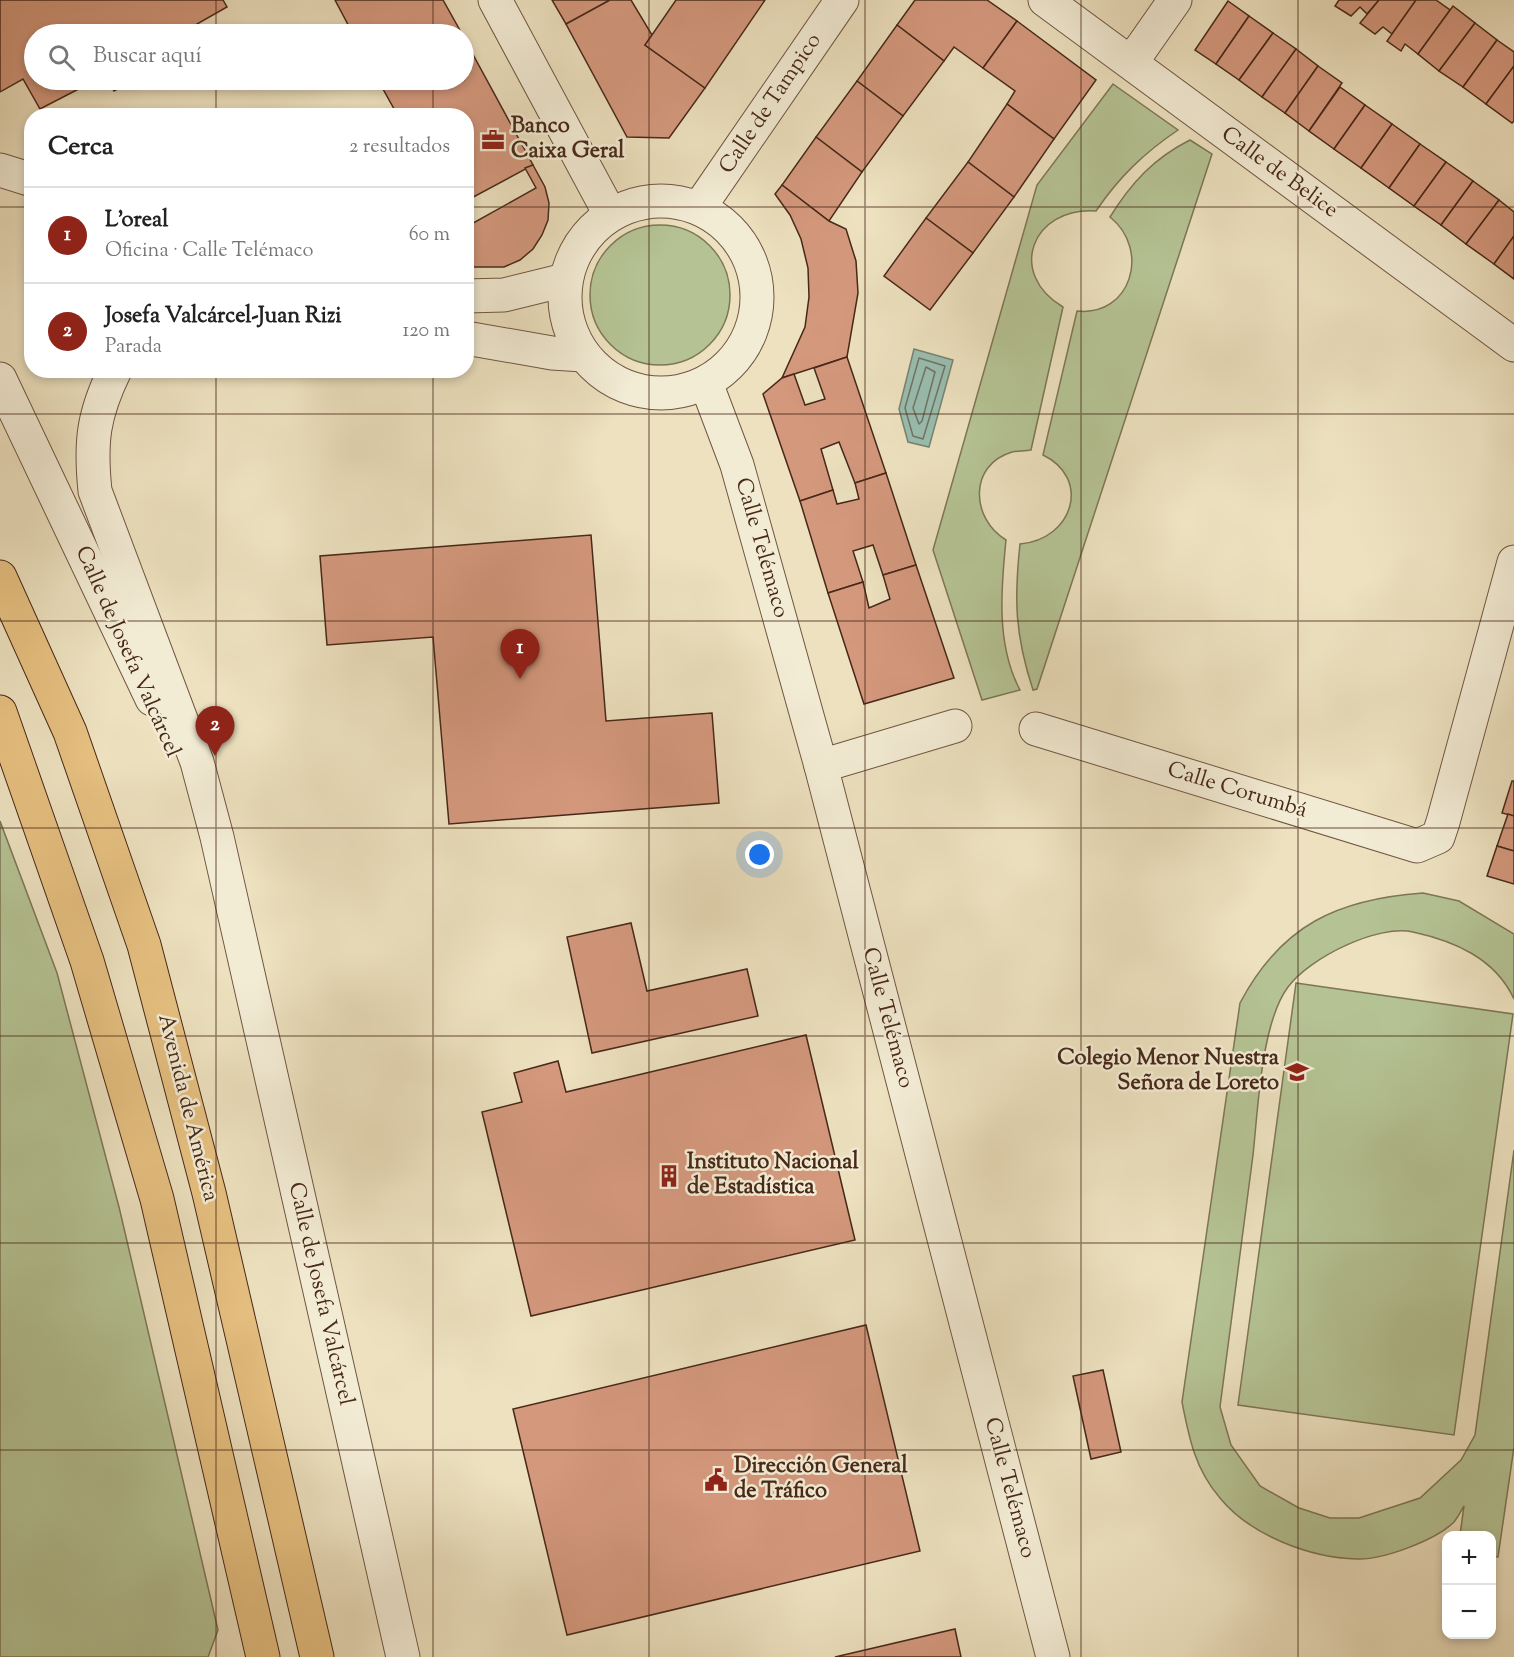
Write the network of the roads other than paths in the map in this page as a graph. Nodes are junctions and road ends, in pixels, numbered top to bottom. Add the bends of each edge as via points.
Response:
1 (495, 0) edge
2 (842, 0) edge
3 (1045, 0) edge
4 (1175, 0) edge
5 (1128, 60) junction
6 (0, 170) edge
7 (24, 178) edge
8 (699, 208) junction
9 (610, 214) junction
10 (565, 280) junction
11 (474, 296) edge
12 (474, 339) edge
13 (1514, 345) edge
14 (584, 355) junction
15 (111, 378) edge
16 (0, 379) edge
17 (706, 383) junction
18 (1514, 562) edge
19 (0, 577) edge
20 (0, 712) edge
21 (955, 726) dead end
22 (1036, 729) dead end
23 (821, 766) junction
24 (237, 932) junction
25 (263, 1657) edge
26 (317, 1657) edge
27 (403, 1657) edge
28 (1053, 1657) edge

1 - 9 street
2 - 8 street, Calle de Tampico
3 - 5 street, Calle de Belice
4 - 5 street via 1140,50
5 - 13 street, Calle de Belice
6 - 7 street
8 - 9 street via 669,200 639,202
8 - 17 street via 725,225 745,249 756,278 757,309 748,339 731,364
9 - 10 street via 587,234 571,260
10 - 11 street via 504,295
10 - 14 street via 565,312
12 - 14 street
14 - 17 street via 618,383 653,394 680,392
15 - 24 street, Calle de Josefa Valcárcel via 95,423 91,452 95,491 197,762
16 - 24 street, Calle de Josefa Valcárcel via 157,711
17 - 23 street, Calle Telémaco via 737,465
18 - 22 street, Calle Corumbá via 1438,837 1417,846
19 - 26 highway, Avenida de América via 70,732 144,945 209,1193
20 - 25 highway via 87,961 157,1199
21 - 23 street
23 - 28 street, Calle Telémaco
24 - 27 street, Calle de Josefa Valcárcel

